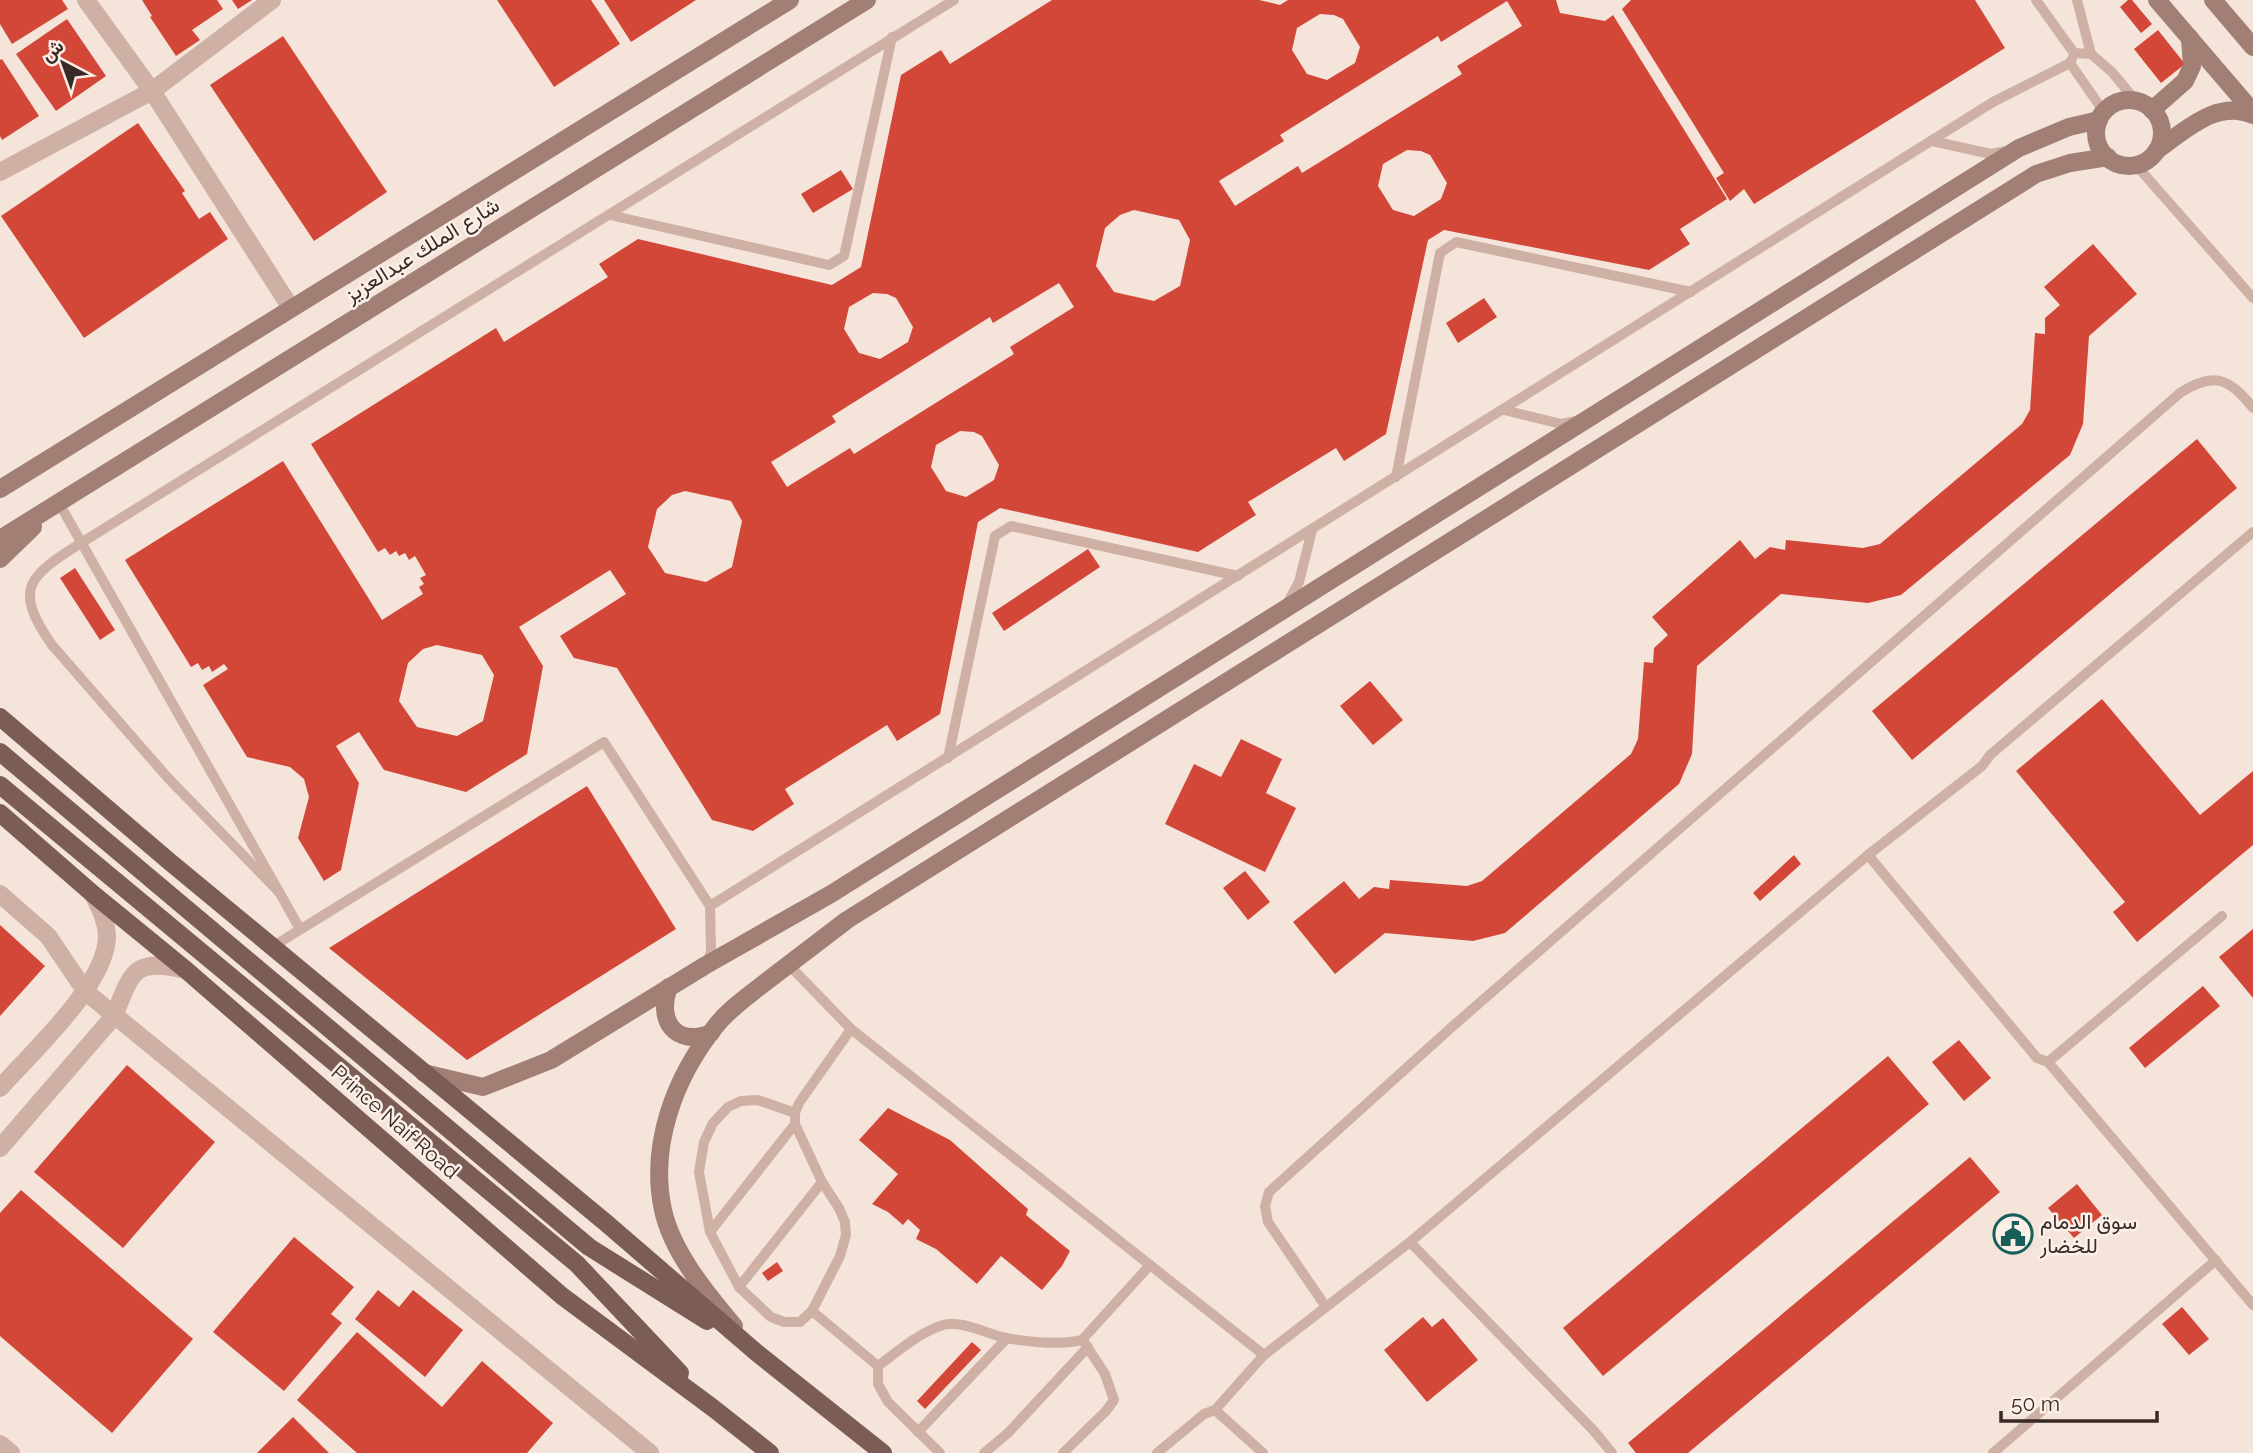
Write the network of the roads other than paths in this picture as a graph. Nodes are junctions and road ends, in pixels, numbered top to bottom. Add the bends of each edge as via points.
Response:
1 (86, 0) edge
2 (272, 0) edge
3 (790, 0) edge
4 (867, 0) edge
5 (954, 0) edge
6 (2036, 0) edge
7 (2077, 0) edge
8 (2157, 0) edge
9 (2213, 0) edge
10 (892, 37) junction
11 (2190, 38) junction
12 (2253, 47) edge
13 (2091, 54) junction
14 (2072, 58) junction
15 (152, 91) junction
16 (2135, 100) junction
17 (2152, 110) junction
18 (2253, 114) edge
19 (2102, 116) junction
20 (1932, 141) junction
21 (2019, 148) junction
22 (2157, 150) junction
23 (2108, 157) junction
24 (2136, 165) junction
25 (0, 172) edge
26 (610, 215) junction
27 (1691, 292) junction
28 (2253, 298) edge
29 (291, 308) junction
30 (2253, 408) edge
31 (1504, 410) junction
32 (1589, 418) junction
33 (1396, 477) junction
34 (0, 489) edge
35 (59, 503) junction
36 (1312, 530) junction
37 (2253, 532) edge
38 (0, 539) edge
39 (81, 542) junction
40 (1289, 544) junction
41 (0, 559) edge
42 (1306, 561) junction
43 (1238, 576) junction
44 (1284, 609) junction
45 (0, 717) edge
46 (0, 734) edge
47 (0, 752) edge
48 (47, 755) junction
49 (948, 758) junction
50 (0, 785) edge
51 (1, 813) edge
52 (1868, 855) junction
53 (279, 892) junction
54 (0, 894) edge
55 (93, 894) junction
56 (710, 906) junction
57 (2222, 916) dead end
58 (300, 929) junction
59 (272, 947) junction
60 (788, 964) junction
61 (706, 965) junction
62 (186, 970) junction
63 (669, 987) junction
64 (86, 992) junction
65 (114, 1016) junction
66 (850, 1029) junction
67 (711, 1033) junction
68 (2048, 1062) junction
69 (424, 1073) junction
70 (0, 1088) edge
71 (795, 1119) junction
72 (0, 1148) edge
73 (822, 1182) junction
74 (710, 1232) junction
75 (1410, 1242) junction
76 (2216, 1260) junction
77 (1150, 1265) junction
78 (739, 1287) junction
79 (2253, 1304) edge
80 (1326, 1307) junction
81 (812, 1311) junction
82 (1007, 1338) junction
83 (1085, 1343) junction
84 (757, 1353) junction
85 (1264, 1355) junction
86 (878, 1366) junction
87 (713, 1408) junction
88 (1215, 1410) junction
89 (918, 1432) junction
90 (0, 1444) edge
91 (11, 1453) edge
92 (650, 1453) edge
93 (770, 1453) edge
94 (883, 1453) edge
95 (940, 1453) edge
96 (984, 1453) edge
97 (1063, 1453) edge
98 (1157, 1453) edge
99 (1263, 1453) edge
100 (1612, 1453) edge
101 (1993, 1453) edge

1 - 15 street
2 - 15 street
3 - 29 street, شارع الملك عبدالعزيز
4 - 35 street, شارع الملك عبدالعزيز
5 - 10 lane
6 - 14 lane
7 - 13 lane
8 - 11 street
9 - 12 street
10 - 26 lane
10 - 26 lane via 844,256 829,265
11 - 17 street via 2192,66 2185,81
11 - 18 street
13 - 14 lane
13 - 16 lane
14 - 19 lane
14 - 20 lane
15 - 25 street
15 - 29 street
16 - 17 street
16 - 19 street via 2122,100
17 - 22 street via 2161,125
18 - 22 street via 2223,109
19 - 21 street
19 - 23 street via 2097,140
20 - 21 lane via 1991,154
20 - 27 lane
21 - 32 street
22 - 24 street
23 - 24 street
23 - 60 street via 2036,174 871,905
24 - 28 lane
26 - 39 lane
27 - 31 lane
27 - 33 lane via 1456,242 1440,253
29 - 34 street, شارع الملك عبدالعزيز
30 - 80 lane via 2237,388 2218,379 2198,382 2180,393 1269,1192 1265,1206 1268,1222
31 - 32 lane via 1561,424
31 - 33 lane
32 - 44 street
33 - 36 lane
35 - 38 street, شارع الملك عبدالعزيز
35 - 39 lane
35 - 41 street
36 - 40 lane
36 - 42 lane
37 - 52 lane via 1982,766
39 - 53 lane
39 - 53 lane via 47,564 32,581 30,602 35,621 168,778
40 - 42 lane
40 - 43 lane
42 - 44 lane
43 - 49 lane
43 - 49 lane via 1011,526 995,536
44 - 61 street via 831,894
45 - 48 main road
46 - 48 main road
47 - 84 main road via 589,1247
48 - 59 main road
49 - 56 lane
50 - 87 main road via 577,1264
51 - 55 main road, Prince Naif Road
52 - 68 lane via 2037,1058
52 - 75 lane
53 - 58 lane
54 - 64 street via 48,936
55 - 62 main road, Prince Naif Road
55 - 64 street via 106,920 107,938
56 - 58 lane via 604,742
56 - 61 lane via 711,952
57 - 68 lane
58 - 59 lane
59 - 69 main road
60 - 66 lane
60 - 67 street
61 - 63 street
62 - 65 street via 153,965 141,969 121,992
62 - 87 main road, Prince Naif Road via 562,1296
63 - 67 street via 664,1012 670,1027 697,1038
63 - 69 street via 551,1060 483,1087
64 - 65 street
64 - 70 street
65 - 72 street
65 - 92 street
66 - 71 lane via 799,1103
66 - 77 lane
67 - 84 street via 684,1074 660,1140 663,1212 681,1255 705,1293
68 - 76 lane
69 - 84 main road
71 - 73 lane
71 - 74 lane
71 - 74 lane via 758,1100 741,1101 728,1107 713,1124 704,1142 699,1172
73 - 78 lane
73 - 81 lane via 839,1208 846,1236
74 - 78 lane
75 - 80 lane
75 - 100 lane
76 - 79 lane
76 - 101 lane
77 - 83 lane
77 - 85 lane
78 - 81 lane via 771,1317 784,1322 800,1322
80 - 85 lane
81 - 86 lane
82 - 83 lane
82 - 86 lane via 957,1324 943,1325
82 - 89 lane
83 - 96 lane via 1008,1433
83 - 97 lane via 1105,1374 1114,1400
84 - 94 main road
85 - 88 lane
86 - 89 lane via 878,1384 888,1402
87 - 93 main road, Prince Naif Road
88 - 98 lane
88 - 99 lane
89 - 95 lane
90 - 91 street

